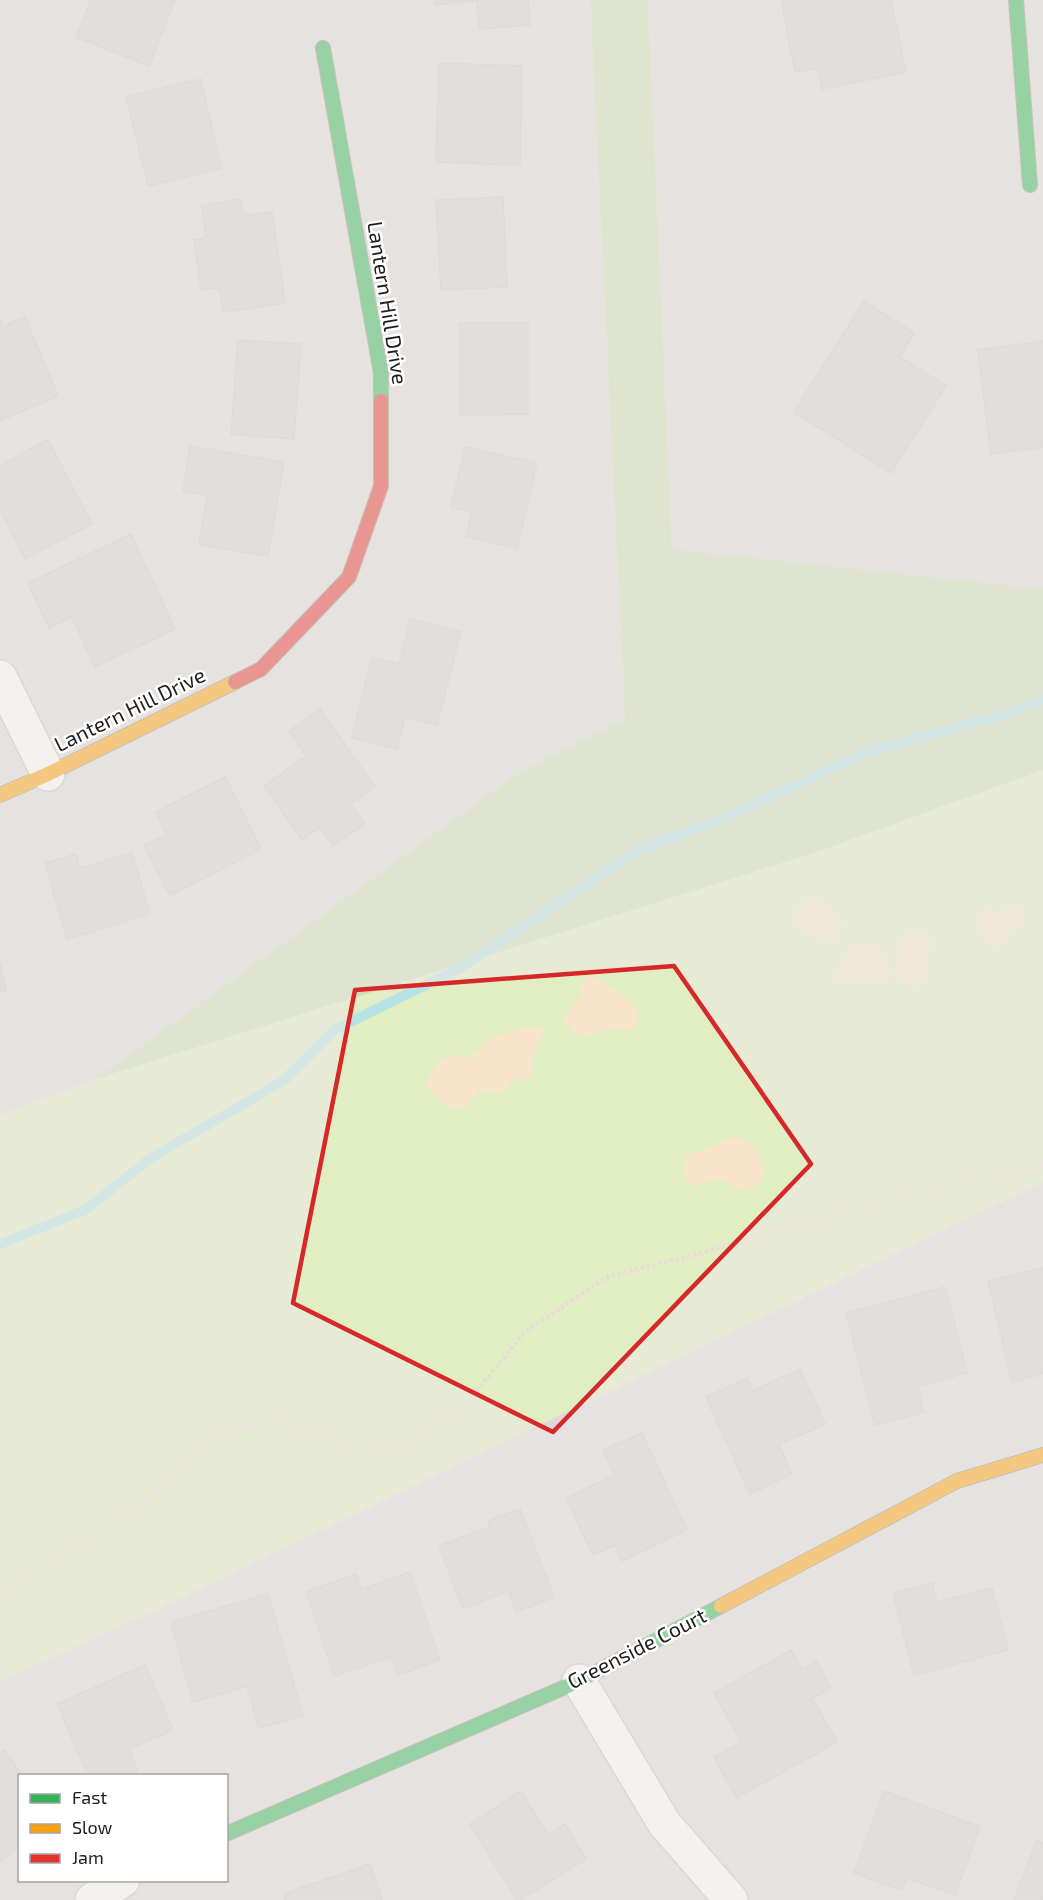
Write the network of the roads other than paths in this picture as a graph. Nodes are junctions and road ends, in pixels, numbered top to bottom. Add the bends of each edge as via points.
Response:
1 (1016, 0) edge
2 (323, 48) dead end
3 (1030, 185) dead end
4 (0, 677) edge
5 (48, 774) junction
6 (0, 795) edge
7 (1043, 1455) edge
8 (579, 1681) junction
9 (228, 1833) edge
10 (121, 1882) edge
11 (92, 1900) edge
12 (731, 1900) edge

1 - 3 street
2 - 5 street, Lantern Hill Drive via 381,374 381,486 349,576 261,669
4 - 5 street
5 - 6 street, Lantern Hill Drive
7 - 8 street, Greenside Court via 957,1481
8 - 9 street, Greenside Court
8 - 12 street via 664,1823
10 - 11 street

